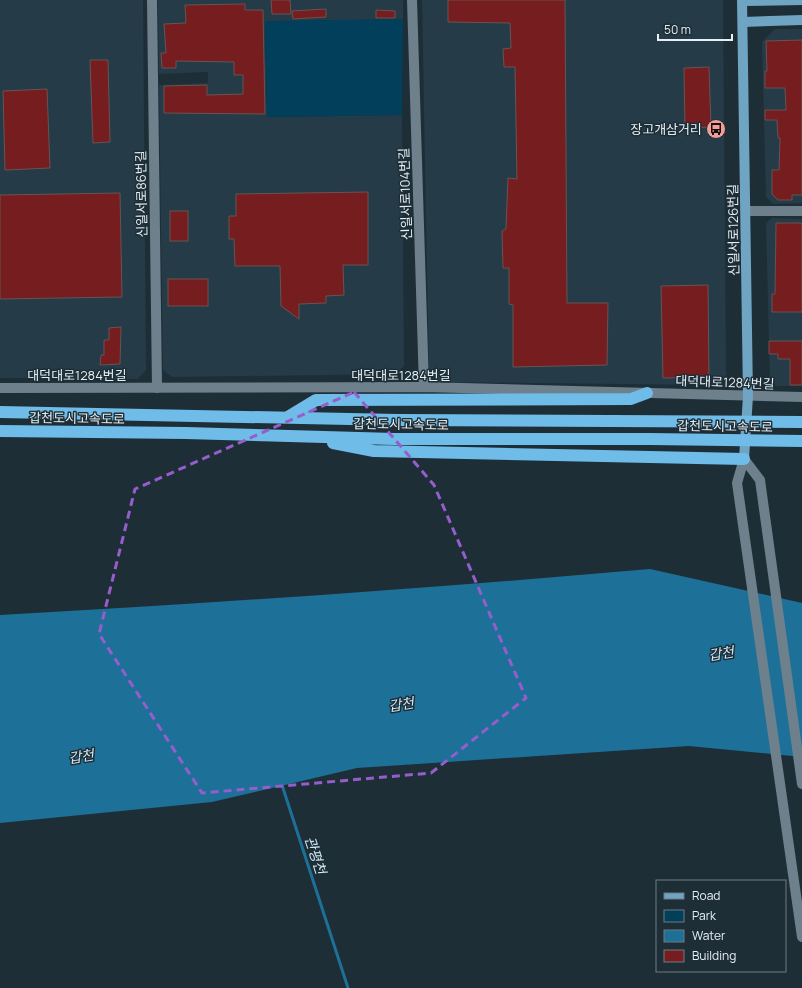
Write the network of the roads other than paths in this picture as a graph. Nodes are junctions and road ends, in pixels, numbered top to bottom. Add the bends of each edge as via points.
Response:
1 (152, 0) edge
2 (412, 0) edge
3 (742, 0) edge
4 (802, 0) edge
5 (802, 20) edge
6 (743, 22) junction
7 (802, 210) edge
8 (746, 211) junction
9 (424, 387) junction
10 (0, 388) edge
11 (157, 388) junction
12 (647, 393) junction
13 (748, 396) junction
14 (802, 397) edge
15 (0, 412) edge
16 (287, 418) junction
17 (802, 422) edge
18 (0, 431) edge
19 (303, 436) junction
20 (802, 441) edge
21 (744, 459) junction
22 (802, 784) edge
23 (802, 937) edge

1 - 11 street, 신일서로86번길
2 - 9 street, 신일서로104번길
3 - 4 main road
3 - 6 main road, 신일서로126번길
5 - 6 main road
6 - 8 main road, 신일서로126번길
7 - 8 street
8 - 13 main road, 신일서로126번길
9 - 11 street, 대덕대로1284번길
9 - 12 street, 대덕대로1284번길
10 - 11 street, 대덕대로1284번길
12 - 13 street, 대덕대로1284번길
12 - 16 highway via 631,398 316,400
13 - 14 street, 대덕대로1284번길
13 - 21 main road, 신일서로126번길
15 - 16 highway, 갑천도시고속도로
16 - 17 highway, 갑천도시고속도로
18 - 19 highway, 갑천도시고속도로
19 - 20 highway, 갑천도시고속도로 via 402,439
19 - 21 highway via 374,451
21 - 22 street via 760,480
21 - 23 street via 737,483

